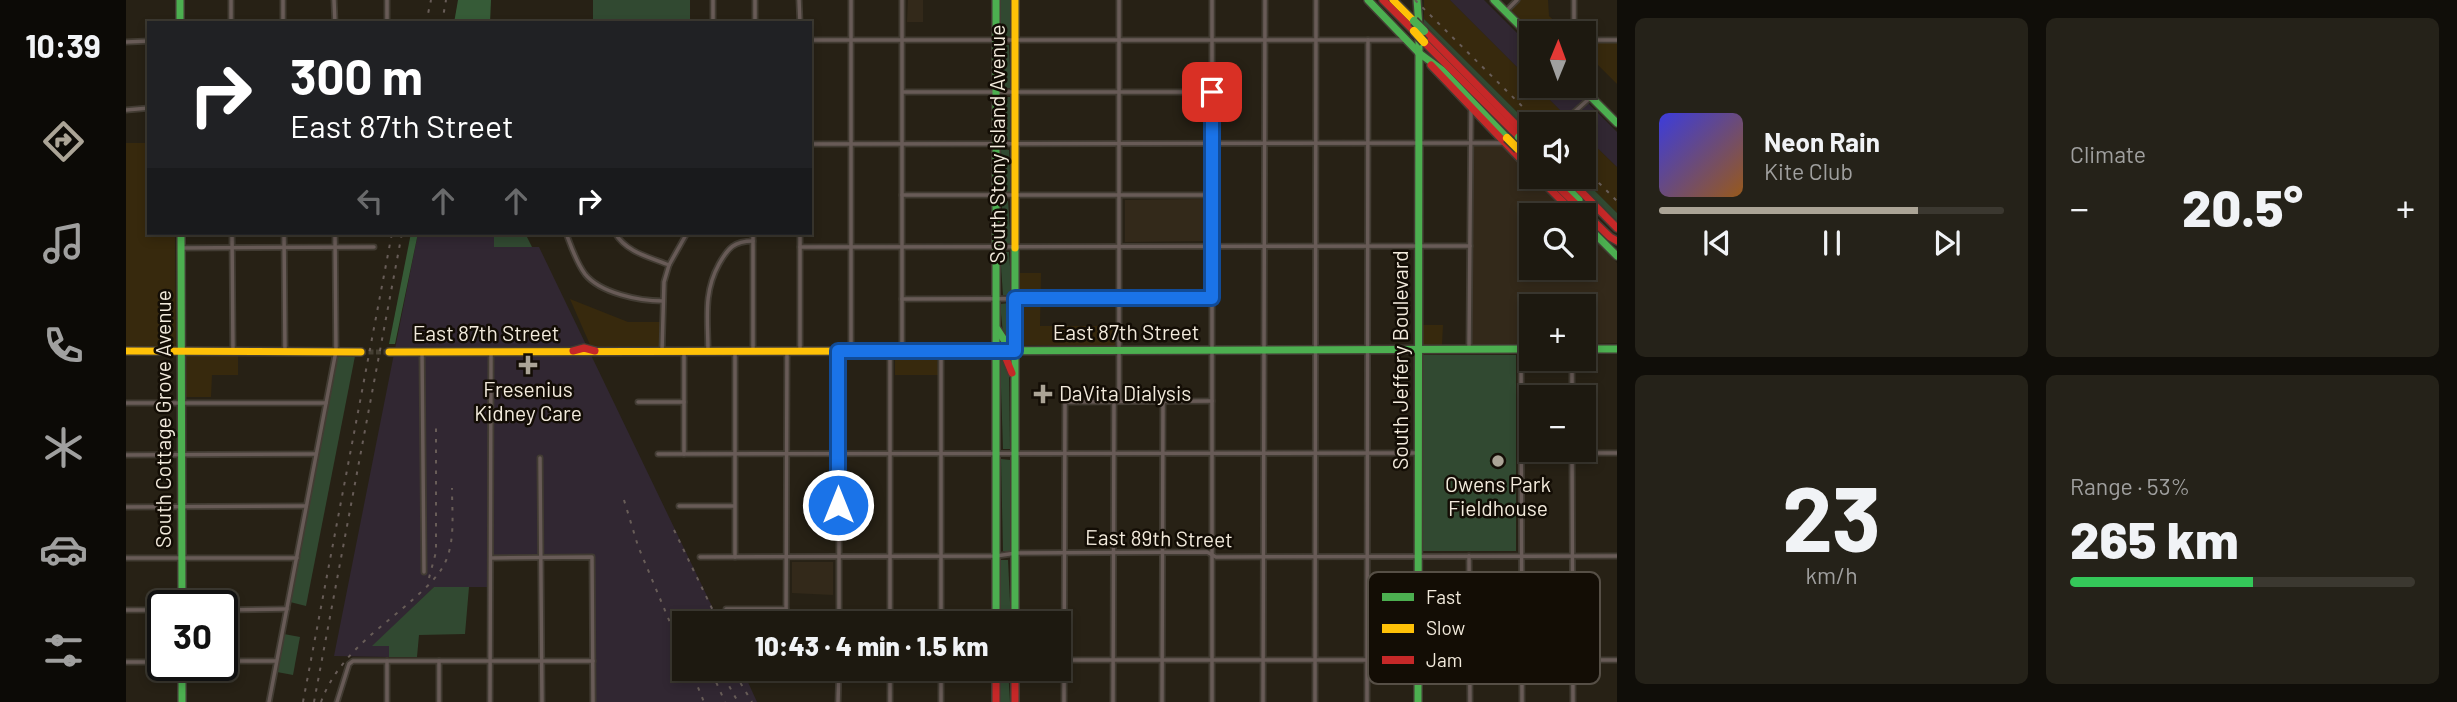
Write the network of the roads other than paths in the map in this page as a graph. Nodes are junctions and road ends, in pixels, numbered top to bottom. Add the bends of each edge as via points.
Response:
1 (180, 0) edge
2 (231, 0) edge
3 (283, 0) edge
4 (334, 0) edge
5 (387, 0) edge
6 (713, 0) edge
7 (755, 0) edge
8 (799, 0) edge
9 (851, 0) edge
10 (902, 0) edge
11 (996, 0) edge
12 (1015, 0) edge
13 (1119, 0) edge
14 (1212, 0) edge
15 (1265, 0) edge
16 (1316, 0) edge
17 (1368, 0) edge
18 (1383, 0) edge
19 (1393, 0) edge
20 (1419, 0) edge
21 (1494, 0) edge
22 (1517, 0) edge
23 (1574, 0) edge
24 (1506, 12) junction
25 (1416, 20) junction
26 (180, 21) edge
27 (231, 21) edge
28 (284, 21) edge
29 (334, 21) edge
30 (387, 21) edge
31 (713, 21) edge
32 (755, 21) edge
33 (800, 21) edge
34 (1574, 21) edge
35 (1519, 25) edge
36 (812, 40) edge
37 (851, 40) junction
38 (902, 40) junction
39 (996, 40) junction
40 (1015, 40) junction
41 (1120, 40) junction
42 (1212, 40) junction
43 (1265, 40) junction
44 (1316, 40) junction
45 (1368, 40) junction
46 (1408, 40) junction
47 (1596, 40) edge
48 (1617, 40) edge
49 (126, 41) edge
50 (147, 41) edge
51 (1419, 53) junction
52 (902, 92) junction
53 (996, 92) junction
54 (1015, 92) junction
55 (1119, 92) junction
56 (1212, 92) junction
57 (1590, 98) edge
58 (1592, 98) edge
59 (147, 108) edge
60 (1471, 109) junction
61 (126, 110) edge
62 (1575, 112) edge
63 (1617, 124) edge
64 (1519, 130) edge
65 (1519, 137) edge
66 (1506, 140) junction
67 (1519, 142) edge
68 (1212, 143) junction
69 (1264, 143) junction
70 (1315, 143) junction
71 (1368, 143) junction
72 (1419, 143) junction
73 (1470, 143) junction
74 (812, 144) edge
75 (850, 144) junction
76 (902, 144) junction
77 (997, 144) junction
78 (1015, 144) junction
79 (1119, 144) junction
80 (1519, 150) edge
81 (1519, 156) edge
82 (1550, 189) edge
83 (1560, 189) edge
84 (1568, 189) edge
85 (1579, 189) edge
86 (902, 195) junction
87 (996, 195) junction
88 (1015, 195) junction
89 (1119, 195) junction
90 (1212, 195) junction
91 (1565, 203) edge
92 (1617, 228) edge
93 (1596, 234) edge
94 (181, 235) edge
95 (232, 235) edge
96 (284, 235) edge
97 (335, 235) edge
98 (567, 235) edge
99 (617, 235) edge
100 (686, 235) edge
101 (753, 235) edge
102 (800, 235) edge
103 (1617, 240) edge
104 (753, 241) junction
105 (1264, 246) junction
106 (1315, 246) junction
107 (1367, 246) junction
108 (1418, 246) junction
109 (1470, 246) junction
110 (284, 247) junction
111 (335, 247) junction
112 (374, 247) dead end
113 (800, 247) junction
114 (851, 247) junction
115 (902, 247) junction
116 (996, 247) junction
117 (1015, 247) junction
118 (1119, 247) junction
119 (1212, 247) junction
120 (181, 248) junction
121 (232, 248) junction
122 (1617, 256) edge
123 (669, 265) junction
124 (996, 298) junction
125 (1015, 298) junction
126 (1119, 298) junction
127 (1212, 298) junction
128 (902, 299) junction
129 (663, 301) junction
130 (997, 329) junction
131 (1366, 349) junction
132 (1418, 349) junction
133 (1469, 349) junction
134 (1519, 349) edge
135 (1596, 349) edge
136 (1617, 349) edge
137 (1119, 350) junction
138 (1212, 350) junction
139 (1263, 350) junction
140 (1315, 350) junction
141 (126, 351) edge
142 (181, 351) junction
143 (233, 351) junction
144 (285, 351) junction
145 (336, 351) junction
146 (358, 351) tunnel mouth
147 (389, 351) tunnel mouth
148 (422, 351) junction
149 (491, 351) junction
150 (663, 351) junction
151 (684, 351) junction
152 (708, 351) junction
153 (735, 351) junction
154 (753, 351) junction
155 (787, 351) junction
156 (800, 351) junction
157 (838, 351) junction
158 (851, 351) junction
159 (890, 351) junction
160 (902, 351) junction
161 (942, 351) junction
162 (997, 351) junction
163 (1015, 351) junction
164 (1014, 379) junction
165 (1116, 401) junction
166 (1163, 401) junction
167 (1212, 401) junction
168 (638, 402) dead end
169 (684, 402) junction
170 (126, 403) edge
171 (181, 403) junction
172 (326, 403) junction
173 (1596, 452) edge
174 (787, 453) junction
175 (1163, 453) junction
176 (1212, 453) junction
177 (1263, 453) junction
178 (1315, 453) junction
179 (1366, 453) junction
180 (1418, 453) junction
181 (1617, 453) edge
182 (316, 454) junction
183 (658, 454) dead end
184 (684, 454) junction
185 (735, 454) junction
186 (839, 454) junction
187 (890, 454) junction
188 (942, 454) junction
189 (996, 454) junction
190 (1014, 454) junction
191 (1065, 454) junction
192 (1114, 454) junction
193 (126, 455) edge
194 (181, 455) junction
195 (540, 458) dead end
196 (1521, 462) edge
197 (1572, 462) edge
198 (306, 506) junction
199 (679, 506) dead end
200 (734, 506) junction
201 (126, 507) edge
202 (181, 507) junction
203 (1016, 553) junction
204 (1064, 553) junction
205 (1114, 553) junction
206 (1162, 553) junction
207 (1212, 555) junction
208 (735, 556) junction
209 (786, 556) junction
210 (838, 556) junction
211 (890, 556) junction
212 (941, 556) junction
213 (996, 556) junction
214 (1367, 556) junction
215 (1418, 556) junction
216 (1469, 556) junction
217 (1521, 556) junction
218 (1573, 556) junction
219 (1617, 556) edge
220 (700, 557) dead end
221 (1263, 557) junction
222 (1315, 557) junction
223 (126, 558) edge
224 (182, 558) junction
225 (296, 558) junction
226 (491, 558) junction
227 (541, 558) junction
228 (424, 572) dead end
229 (1418, 572) edge
230 (1469, 572) edge
231 (1521, 572) edge
232 (1573, 572) edge
233 (181, 590) edge
234 (287, 609) junction
235 (726, 609) dead end
236 (786, 609) joint
237 (126, 610) edge
238 (147, 610) edge
239 (238, 610) edge
240 (839, 611) edge
241 (890, 611) edge
242 (941, 611) edge
243 (996, 611) edge
244 (1015, 611) edge
245 (1062, 611) edge
246 (1071, 660) edge
247 (1114, 660) junction
248 (1162, 660) junction
249 (1212, 660) junction
250 (1263, 660) junction
251 (1315, 660) junction
252 (1367, 660) junction
253 (277, 661) junction
254 (387, 661) junction
255 (439, 661) junction
256 (491, 661) junction
257 (542, 661) junction
258 (593, 661) junction
259 (126, 662) edge
260 (147, 662) edge
261 (238, 662) edge
262 (181, 681) edge
263 (839, 681) edge
264 (890, 681) edge
265 (941, 681) edge
266 (996, 681) edge
267 (1015, 681) edge
268 (1062, 681) edge
269 (1418, 684) edge
270 (1470, 684) edge
271 (1522, 684) edge
272 (1573, 684) edge
273 (182, 702) edge
274 (269, 702) edge
275 (337, 702) edge
276 (387, 702) edge
277 (439, 702) edge
278 (490, 702) edge
279 (542, 702) edge
280 (593, 702) edge
281 (838, 702) edge
282 (890, 702) edge
283 (941, 702) edge
284 (996, 702) edge
285 (1015, 702) edge
286 (1064, 702) edge
287 (1114, 702) edge
288 (1162, 702) edge
289 (1212, 702) edge
290 (1263, 702) edge
291 (1315, 702) edge
292 (1367, 702) edge
293 (1418, 702) edge
294 (1470, 702) edge
295 (1522, 702) edge
296 (1573, 702) edge

1 - 26 main road
2 - 27 street
3 - 28 street
4 - 29 street
5 - 30 street
6 - 31 street
7 - 32 street
8 - 33 street
9 - 37 street
10 - 38 street
11 - 39 main road, South Stony Island Avenue
12 - 40 main road, South Stony Island Avenue
13 - 41 street
14 - 42 street
15 - 43 street
16 - 44 street
17 - 46 main road
18 - 65 main road, bridge
19 - 25 main road
20 - 25 main road, South Jeffery Boulevard
21 - 24 main road
22 - 24 street
23 - 34 street
24 - 35 main road
25 - 51 main road, South Jeffery Boulevard
25 - 64 main road, bridge
36 - 37 street
37 - 38 street
37 - 75 street
38 - 39 street
38 - 52 street
39 - 40 street
39 - 53 main road, South Stony Island Avenue
40 - 41 street
40 - 54 main road, South Stony Island Avenue
41 - 42 street
41 - 55 street
42 - 43 street
42 - 56 street
43 - 44 street
43 - 69 street
44 - 45 street
44 - 70 street
45 - 46 street
45 - 71 street
46 - 51 main road
47 - 48 street
49 - 50 street
51 - 60 main road
51 - 66 main road via 1442,70
51 - 72 main road, South Jeffery Boulevard
52 - 53 street
52 - 76 street
53 - 54 street
53 - 77 main road, South Stony Island Avenue
54 - 55 street
54 - 78 main road, South Stony Island Avenue
55 - 56 street
55 - 79 street
56 - 68 street
57 - 62 street
58 - 63 main road
59 - 61 street
60 - 66 main road
60 - 73 street
66 - 67 street
66 - 73 street
66 - 80 main road, bridge
66 - 81 main road
68 - 69 street
68 - 79 street
68 - 90 street
69 - 70 street
69 - 105 street
70 - 71 street
70 - 106 street
71 - 72 street
71 - 107 street
72 - 73 street
72 - 108 main road, South Jeffery Boulevard
73 - 109 street
74 - 75 street
75 - 76 street
75 - 114 street
76 - 77 street
76 - 86 street
77 - 78 street
77 - 87 main road, South Stony Island Avenue
78 - 79 street
78 - 88 main road, South Stony Island Avenue
79 - 89 street
82 - 91 main road
83 - 103 main road
84 - 103 main road
85 - 92 main road
86 - 87 street
86 - 115 street
87 - 88 street
87 - 116 main road, South Stony Island Avenue
88 - 89 street
88 - 117 main road, South Stony Island Avenue
89 - 90 street
89 - 118 street
90 - 119 street
93 - 122 main road
94 - 120 main road, South Cottage Grove Avenue
95 - 121 street
96 - 110 street
97 - 111 street
98 - 129 street via 594,282 638,300
99 - 123 street via 630,249
100 - 123 street
101 - 104 street
102 - 113 street
104 - 152 street via 730,246 710,279
104 - 154 street
105 - 106 street
105 - 119 street
105 - 139 street
106 - 107 street
106 - 140 street
107 - 108 street
107 - 131 street
108 - 109 street
108 - 132 main road, South Jeffery Boulevard
109 - 133 street
110 - 111 street
110 - 121 street
110 - 144 street
111 - 112 street
111 - 145 street
113 - 114 street
113 - 156 street
114 - 115 street
114 - 158 street
115 - 116 street
115 - 128 street
116 - 117 street
116 - 124 main road, South Stony Island Avenue
117 - 118 street
117 - 125 main road, South Stony Island Avenue
118 - 119 street
118 - 126 street
119 - 127 street
120 - 121 street
120 - 142 main road, South Cottage Grove Avenue
121 - 143 street
123 - 129 street
124 - 125 street
124 - 128 street
124 - 130 main road, South Stony Island Avenue
125 - 126 street
125 - 163 main road, South Stony Island Avenue
126 - 127 street
126 - 137 street
127 - 138 street
128 - 160 street
129 - 150 street
130 - 162 main road, South Stony Island Avenue
130 - 163 main road
131 - 132 main road, East 87th Street
131 - 140 main road, East 87th Street
131 - 179 street
132 - 133 main road, East 87th Street
132 - 180 main road, South Jeffery Boulevard
133 - 134 main road, East 87th Street
135 - 136 main road
137 - 138 main road, East 87th Street
137 - 163 main road, East 87th Street
137 - 165 street
138 - 139 main road, East 87th Street
138 - 167 street
139 - 140 main road, East 87th Street
139 - 177 street
140 - 178 street
141 - 142 main road
142 - 143 main road
142 - 171 main road, South Cottage Grove Avenue
143 - 144 main road
144 - 145 main road
145 - 146 main road
145 - 172 street
147 - 148 main road, East 87th Street
148 - 149 main road, East 87th Street
148 - 228 street
149 - 150 main road, East 87th Street
149 - 226 street
150 - 151 main road, East 87th Street
151 - 152 main road, East 87th Street
151 - 169 street
152 - 153 main road, East 87th Street
153 - 154 main road, East 87th Street
153 - 185 street
154 - 155 main road, East 87th Street
155 - 156 main road, East 87th Street
155 - 174 street
156 - 157 main road, East 87th Street
157 - 158 main road, East 87th Street
157 - 186 street
158 - 159 main road, East 87th Street
159 - 160 main road, East 87th Street
159 - 187 street
160 - 161 main road, East 87th Street
161 - 162 main road, East 87th Street
161 - 188 street
162 - 163 main road, East 87th Street
162 - 164 main road via 1005,356
162 - 189 main road, South Stony Island Avenue
163 - 164 main road, South Stony Island Avenue
164 - 190 main road, South Stony Island Avenue
165 - 166 street
165 - 191 street via 1065,402
165 - 192 street
166 - 167 street
166 - 175 street
167 - 176 street
168 - 169 street
169 - 184 street
170 - 171 street
171 - 172 street
171 - 194 main road, South Cottage Grove Avenue
172 - 182 street
173 - 181 street
174 - 185 street
174 - 186 street
174 - 209 street
175 - 176 street
175 - 192 street
175 - 206 street
176 - 177 street
176 - 207 street
177 - 178 street
177 - 221 street
178 - 179 street
178 - 222 street
179 - 180 street
179 - 214 street
180 - 215 main road, South Jeffery Boulevard
182 - 194 street
182 - 198 street
183 - 184 street
184 - 185 street
185 - 200 street
186 - 187 street
186 - 210 street
187 - 188 street
187 - 211 street
188 - 189 street
188 - 212 street
189 - 190 street
189 - 213 main road, South Stony Island Avenue
190 - 191 street
190 - 203 main road, South Stony Island Avenue
191 - 192 street
191 - 204 street
192 - 205 street
193 - 194 street
194 - 202 main road, South Cottage Grove Avenue
195 - 227 street
196 - 217 street
197 - 218 street
198 - 202 street
198 - 225 street
199 - 200 street
200 - 208 street
201 - 202 street
202 - 224 main road, South Cottage Grove Avenue
203 - 204 street, East 89th Street
203 - 213 street, East 89th Street
203 - 244 main road, South Stony Island Avenue
204 - 205 street, East 89th Street
204 - 245 street
205 - 206 street, East 89th Street
205 - 247 street
206 - 207 street, East 89th Street
206 - 248 street
207 - 221 street, East 89th Street
207 - 249 street
208 - 209 street, East 89th Street
208 - 220 street, East 89th Street
209 - 210 street, East 89th Street
209 - 236 street
210 - 211 street, East 89th Street
210 - 240 street
211 - 212 street, East 89th Street
211 - 241 street
212 - 213 street, East 89th Street
212 - 242 street
213 - 243 main road, South Stony Island Avenue
214 - 215 street, East 89th Street
214 - 222 street, East 89th Street
214 - 252 street
215 - 216 street, East 89th Street
215 - 229 main road, South Jeffery Boulevard
216 - 217 street, East 89th Street
216 - 230 street
217 - 218 street, East 89th Street
217 - 231 street
218 - 219 street, East 89th Street
218 - 232 street
221 - 222 street, East 89th Street
221 - 250 street
222 - 251 street
223 - 224 street
224 - 225 street
224 - 233 main road, South Cottage Grove Avenue
225 - 234 street
226 - 227 street
226 - 256 street
227 - 257 street
227 - 258 street via 592,557
234 - 239 street
234 - 253 street
235 - 236 street
237 - 238 street
246 - 247 street
247 - 248 street
247 - 287 street
248 - 249 street
248 - 288 street
249 - 250 street
249 - 289 street
250 - 251 street
250 - 290 street
251 - 252 street
251 - 291 street
252 - 292 street
253 - 261 street
253 - 274 street
254 - 255 street
254 - 275 street via 351,662
254 - 276 street
255 - 256 street
255 - 277 street
256 - 257 street
256 - 278 street
257 - 258 street
257 - 279 street
258 - 280 street
259 - 260 street
262 - 273 main road
263 - 281 street
264 - 282 street
265 - 283 street
266 - 284 main road
267 - 285 main road
268 - 286 street
269 - 293 main road, South Jeffery Boulevard
270 - 294 street
271 - 295 street
272 - 296 street

